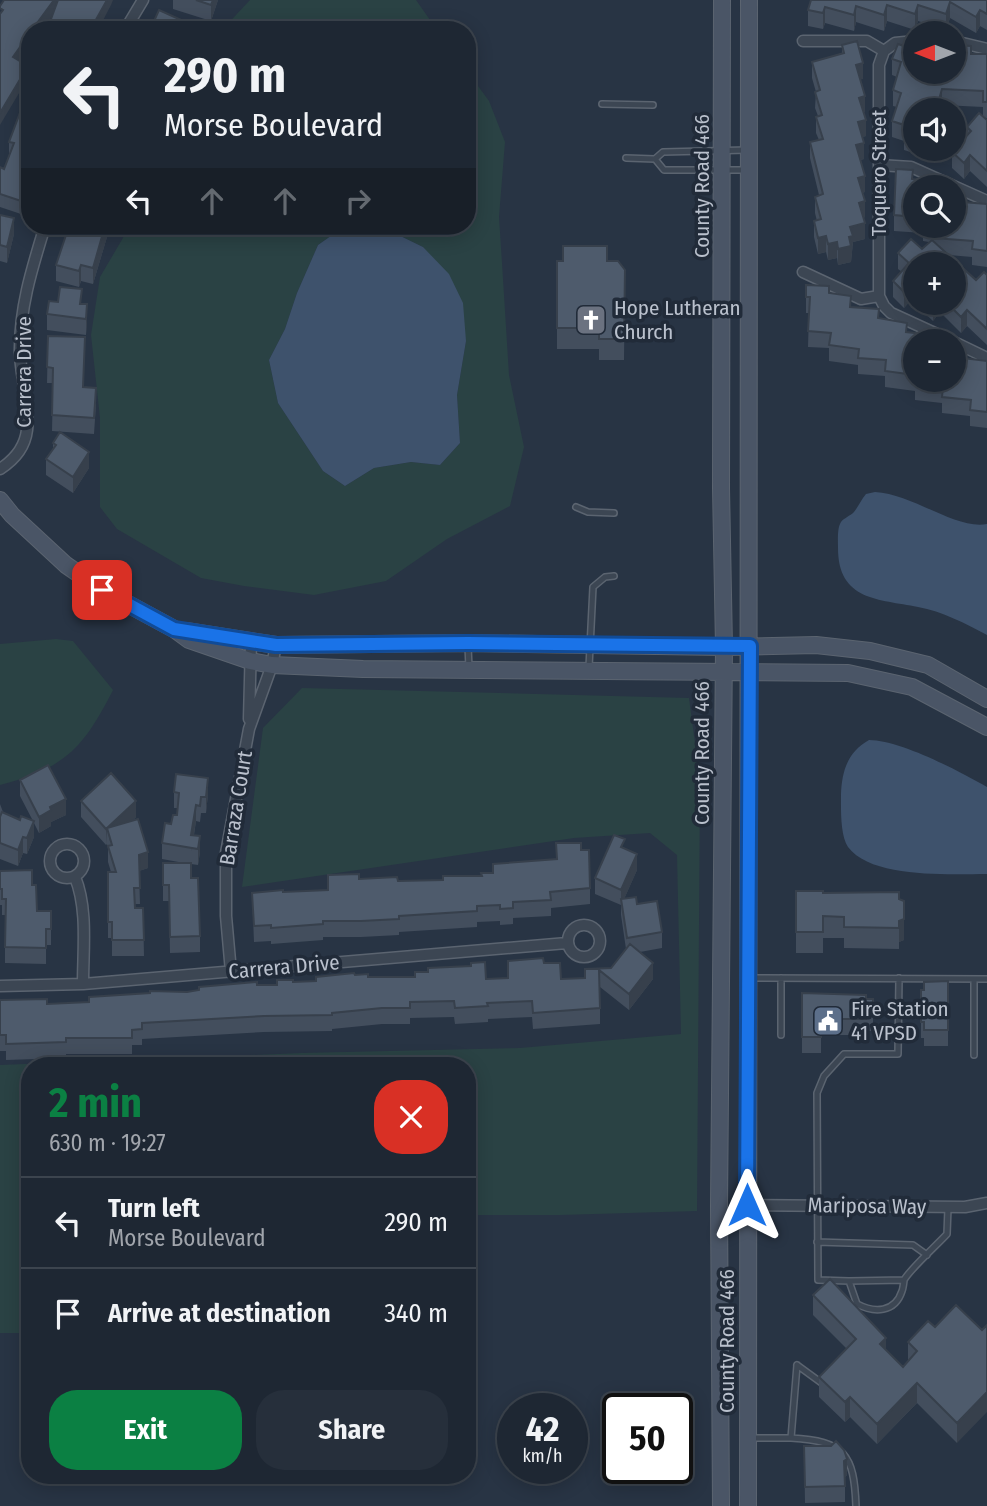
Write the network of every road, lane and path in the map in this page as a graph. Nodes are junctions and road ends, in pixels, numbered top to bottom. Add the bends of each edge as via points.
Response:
1 (142, 0) edge
2 (722, 0) edge
3 (749, 0) edge
4 (130, 21) edge
5 (803, 41) dead end
6 (903, 42) edge
7 (966, 44) edge
8 (987, 49) edge
9 (884, 51) junction
10 (602, 104) dead end
11 (653, 104) dead end
12 (723, 150) junction
13 (750, 150) junction
14 (626, 158) dead end
15 (655, 159) junction
16 (879, 165) junction
17 (723, 170) junction
18 (750, 170) junction
19 (987, 201) edge
20 (42, 235) edge
21 (803, 272) dead end
22 (879, 296) junction
23 (925, 329) edge
24 (966, 348) edge
25 (987, 358) edge
26 (0, 469) edge
27 (0, 500) edge
28 (576, 507) dead end
29 (614, 513) dead end
30 (614, 576) dead end
31 (174, 629) junction
32 (251, 642) junction
33 (468, 643) junction
34 (590, 644) junction
35 (276, 645) junction
36 (750, 646) junction
37 (724, 647) junction
38 (250, 661) junction
39 (272, 665) junction
40 (468, 669) junction
41 (589, 670) junction
42 (723, 671) junction
43 (749, 672) junction
44 (987, 699) edge
45 (987, 727) edge
46 (249, 729) junction
47 (75, 877) dead end
48 (567, 943) dead end
49 (231, 972) junction
50 (747, 978) junction
51 (780, 978) junction
52 (899, 978) junction
53 (974, 979) junction
54 (987, 979) edge
55 (83, 984) junction
56 (0, 986) edge
57 (781, 1035) dead end
58 (974, 1055) dead end
59 (987, 1203) edge
60 (747, 1205) junction
61 (817, 1205) junction
62 (719, 1206) junction
63 (948, 1207) junction
64 (817, 1242) junction
65 (927, 1255) junction
66 (904, 1280) junction
67 (849, 1281) junction
68 (823, 1384) edge
69 (791, 1437) junction
70 (748, 1438) junction
71 (721, 1506) edge
72 (748, 1506) edge
73 (856, 1506) edge

1 - 4 street
2 - 12 main road, County Road 466
3 - 13 main road, County Road 466
5 - 9 street via 867,41
6 - 9 street
7 - 8 street
9 - 16 street, Toquero Street via 878,65
10 - 11 lane
12 - 13 lane
12 - 15 lane via 663,152
12 - 17 main road, County Road 466
13 - 18 main road, County Road 466
14 - 15 lane
15 - 17 lane via 664,170
16 - 19 street via 911,167
16 - 22 street, Toquero Street
17 - 18 lane
17 - 37 main road, County Road 466
18 - 36 main road, County Road 466
20 - 26 street, Carrera Drive via 20,333 27,430 19,453
21 - 22 street via 861,299
22 - 23 street via 891,313
24 - 25 street
27 - 31 main road via 66,565
28 - 29 lane
30 - 34 lane via 593,587
31 - 32 main road
31 - 38 main road via 189,640
32 - 35 main road
32 - 38 street, Barraza Court
33 - 34 main road
33 - 35 main road
33 - 40 lane
34 - 37 main road
34 - 41 lane
35 - 39 street, Barraza Court
36 - 37 main road
36 - 43 main road, County Road 466
36 - 44 main road via 816,645 870,651 929,665
37 - 42 main road, County Road 466
38 - 39 main road
38 - 46 street, Barraza Court
39 - 40 main road
39 - 46 street, Barraza Court
40 - 41 main road
41 - 42 main road
42 - 43 main road
42 - 62 main road, County Road 466
43 - 45 main road via 848,673 912,687
43 - 50 main road, County Road 466
46 - 49 street, Barraza Court via 226,853
47 - 55 street via 82,909
48 - 49 street, Carrera Drive
49 - 55 street, Carrera Drive
50 - 51 lane
50 - 60 main road, County Road 466
51 - 52 lane
51 - 57 lane
52 - 53 lane
52 - 61 lane via 898,1054 844,1054 824,1076 817,1093
53 - 54 lane
53 - 58 lane
55 - 56 street, Carrera Drive
59 - 63 street, Mariposa Way
60 - 61 street, Mariposa Way
60 - 62 main road
60 - 70 main road, County Road 466
61 - 63 street, Mariposa Way
61 - 64 lane
62 - 71 main road, County Road 466
63 - 65 lane via 947,1234
64 - 65 lane via 913,1245
64 - 67 lane via 818,1280
65 - 66 lane
66 - 67 lane
66 - 67 lane via 896,1302 887,1309 870,1311 857,1304
68 - 69 lane via 797,1365
69 - 70 lane
69 - 73 lane via 817,1439 848,1459 855,1474
70 - 72 main road, County Road 466

